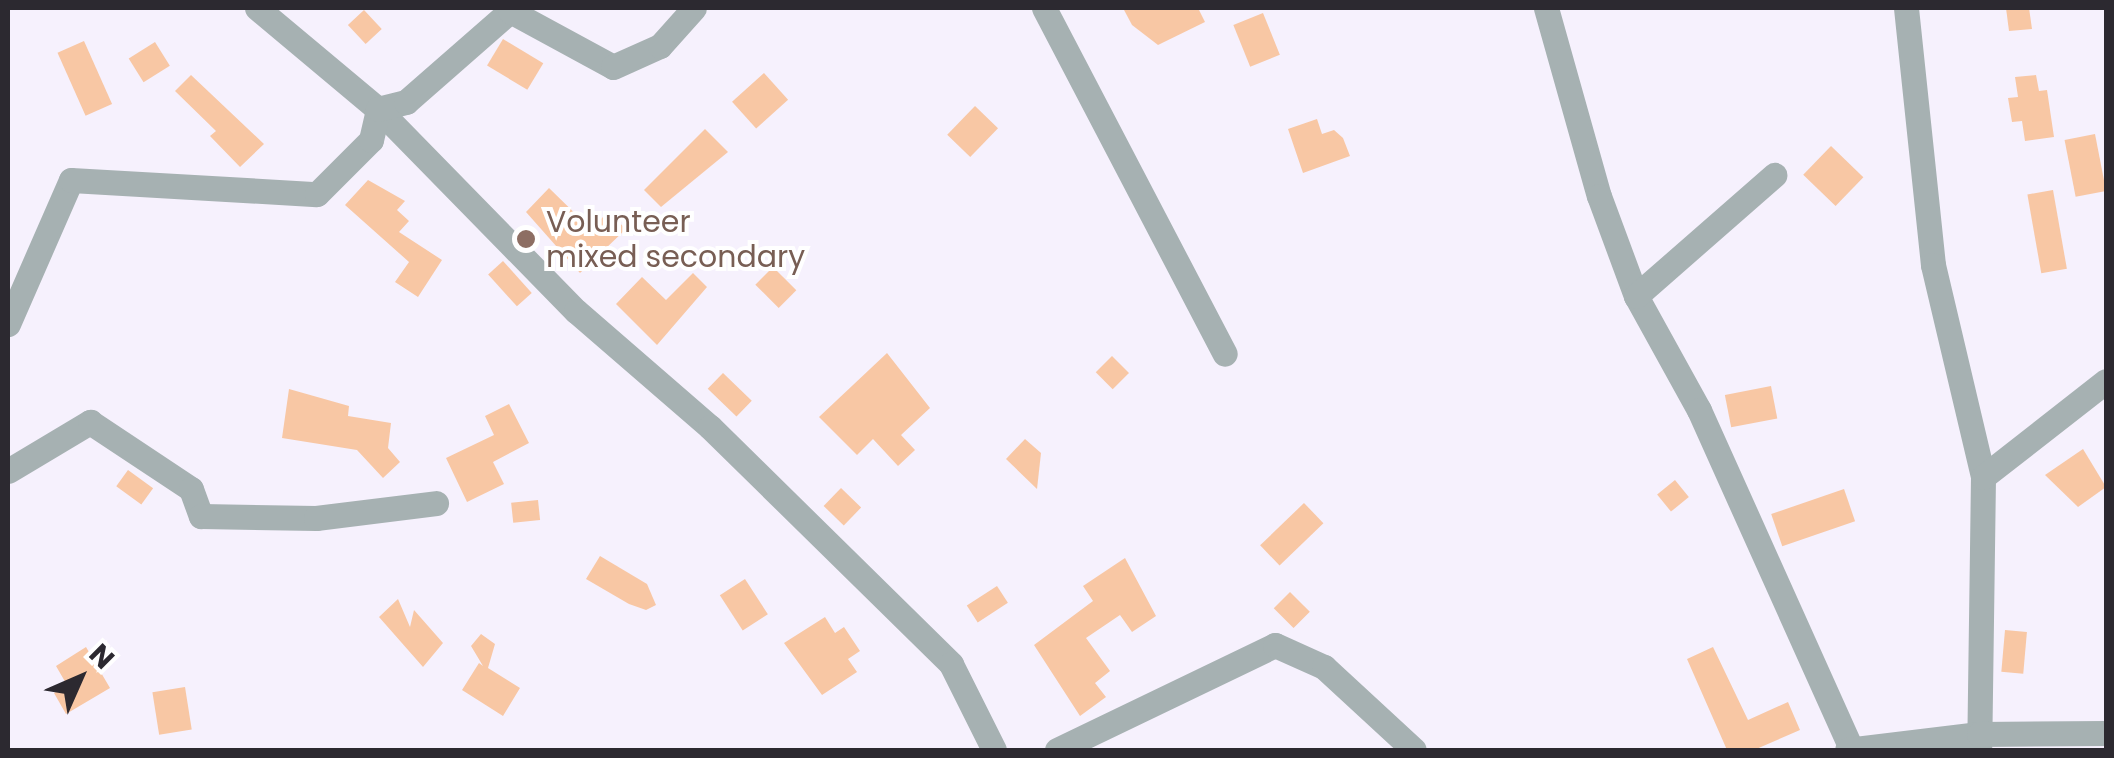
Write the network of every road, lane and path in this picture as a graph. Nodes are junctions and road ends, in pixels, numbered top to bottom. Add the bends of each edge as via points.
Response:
1 (257, 8) edge
2 (694, 8) edge
3 (1044, 8) edge
4 (1546, 8) edge
5 (1906, 8) edge
6 (378, 109) junction
7 (1774, 175) dead end
8 (1636, 296) junction
9 (8, 324) edge
10 (1226, 354) dead end
11 (2106, 381) edge
12 (8, 471) edge
13 (1983, 477) junction
14 (436, 503) dead end
15 (2106, 733) edge
16 (1979, 742) edge
17 (994, 750) edge
18 (1058, 750) edge
19 (1414, 750) edge
20 (1849, 750) edge

1 - 6 street
2 - 6 street via 660,46 612,67 510,11 406,102
3 - 10 street
4 - 8 street
5 - 13 street via 1933,265
6 - 9 street via 372,140 317,194 71,180
6 - 17 street via 576,311 710,427 951,664
7 - 8 street
8 - 20 street via 1699,410
11 - 13 street
12 - 14 street via 90,422 191,489 201,516 316,518
13 - 16 street
15 - 16 street
16 - 20 street
18 - 19 street via 1274,645 1324,666

